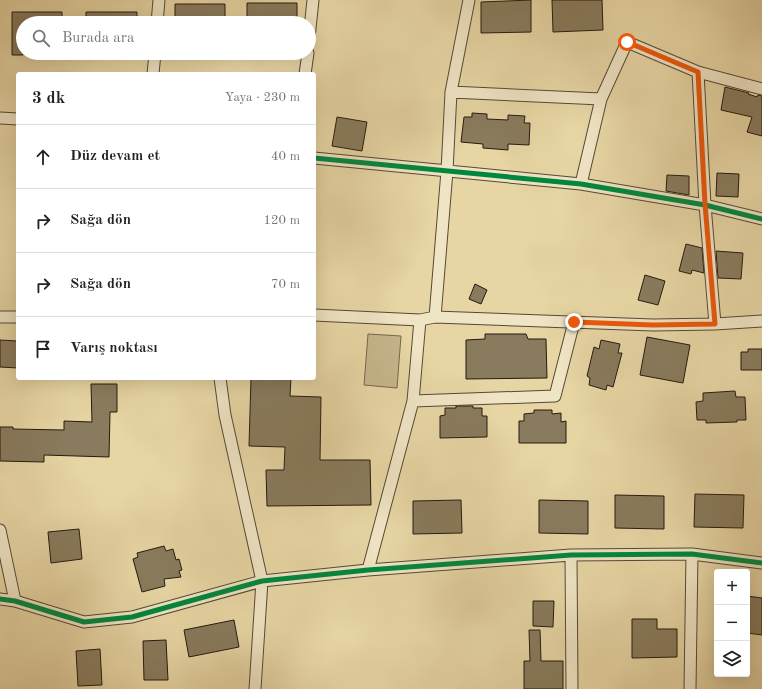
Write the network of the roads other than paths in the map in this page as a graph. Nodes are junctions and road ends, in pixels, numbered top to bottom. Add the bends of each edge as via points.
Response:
1 (159, 0) edge
2 (313, 0) edge
3 (469, 0) edge
4 (158, 16) edge
5 (311, 16) edge
6 (154, 60) edge
7 (307, 60) edge
8 (153, 72) edge
9 (305, 72) edge
10 (698, 72) junction
11 (762, 89) edge
12 (451, 92) junction
13 (601, 100) junction
14 (0, 118) edge
15 (16, 119) edge
16 (316, 158) edge
17 (448, 171) junction
18 (580, 184) junction
19 (705, 204) junction
20 (762, 219) edge
21 (316, 315) edge
22 (435, 316) junction
23 (0, 317) edge
24 (16, 317) edge
25 (420, 320) junction
26 (762, 321) edge
27 (574, 322) junction
28 (715, 324) junction
29 (220, 380) edge
30 (413, 401) junction
31 (0, 530) edge
32 (692, 554) junction
33 (571, 555) junction
34 (761, 560) edge
35 (368, 570) junction
36 (262, 581) junction
37 (0, 599) edge
38 (15, 602) junction
39 (255, 689) edge
40 (572, 689) edge
41 (690, 689) edge

1 - 4 street
2 - 5 street
3 - 12 street
6 - 8 street
7 - 9 street
10 - 11 street
10 - 13 street via 627,42
10 - 19 street
12 - 13 street
12 - 17 street
13 - 18 street
14 - 15 street
16 - 17 street
17 - 18 street
17 - 22 street
18 - 19 street
19 - 20 street
19 - 28 street
21 - 25 street
22 - 25 street
22 - 27 street
23 - 24 street
25 - 30 street
26 - 28 street
27 - 28 street
27 - 30 street via 555,396
29 - 36 street via 225,415
30 - 35 street
31 - 38 street
32 - 33 street
32 - 34 street
32 - 41 street
33 - 35 street
33 - 40 street
35 - 36 street
36 - 38 street via 132,617 84,622
36 - 39 street
37 - 38 street

